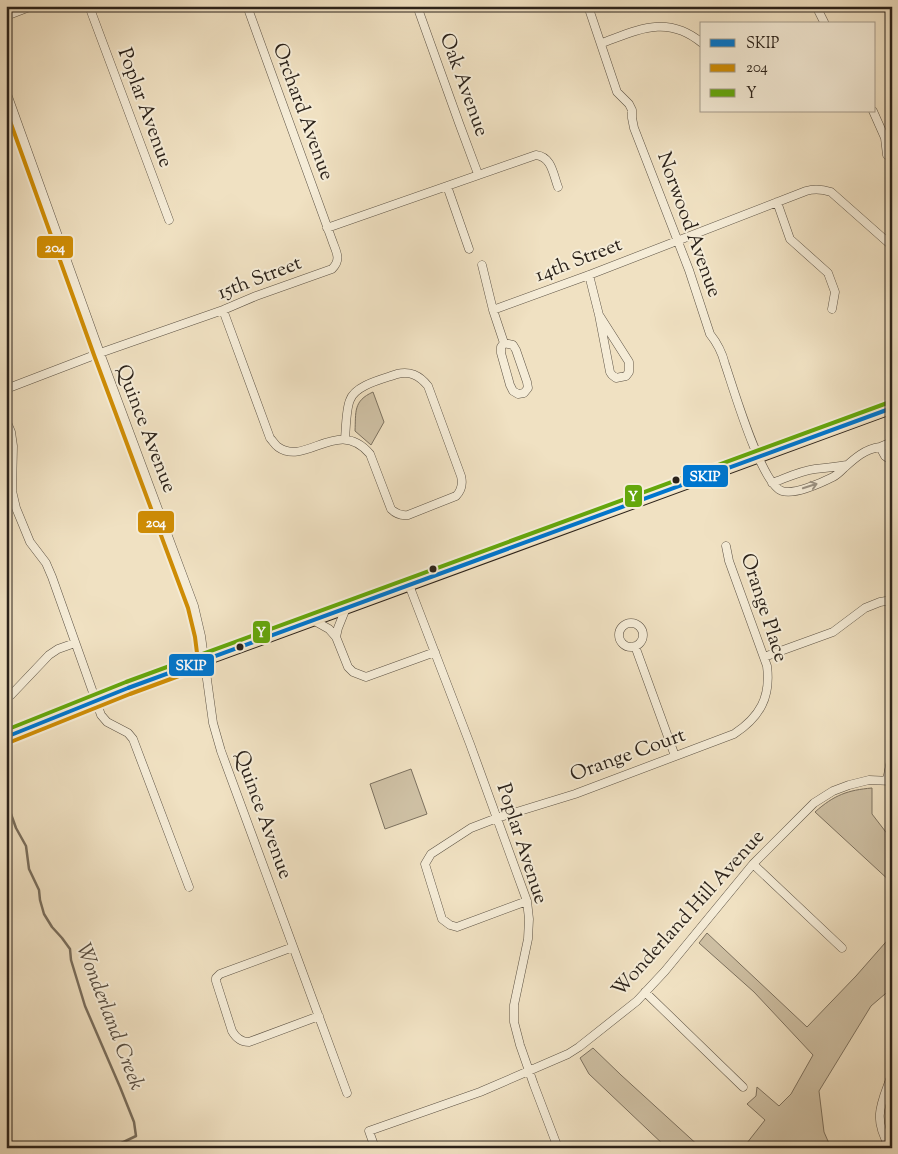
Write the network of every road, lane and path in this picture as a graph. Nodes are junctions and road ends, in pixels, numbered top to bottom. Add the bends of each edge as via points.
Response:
1 (32, 6) edge
2 (89, 6) edge
3 (246, 6) edge
4 (417, 6) edge
5 (588, 6) edge
6 (816, 6) edge
7 (6, 16) edge
8 (824, 22) edge
9 (700, 41) edge
10 (602, 43) junction
11 (6, 91) edge
12 (874, 112) edge
13 (887, 155) dead end
14 (478, 174) junction
15 (447, 186) junction
16 (558, 187) dead end
17 (777, 202) junction
18 (169, 220) dead end
19 (327, 228) junction
20 (677, 240) junction
21 (892, 246) edge
22 (469, 249) dead end
23 (482, 265) dead end
24 (589, 275) junction
25 (832, 309) dead end
26 (223, 310) junction
27 (493, 310) junction
28 (599, 315) junction
29 (504, 343) junction
30 (100, 353) junction
31 (6, 389) edge
32 (892, 408) edge
33 (6, 420) edge
34 (345, 439) junction
35 (892, 442) edge
36 (880, 447) junction
37 (757, 457) junction
38 (892, 462) edge
39 (847, 465) junction
40 (772, 483) junction
41 (726, 546) dead end
42 (409, 585) junction
43 (892, 600) edge
44 (346, 608) junction
45 (313, 620) junction
46 (336, 637) junction
47 (75, 643) junction
48 (635, 646) dead end
49 (435, 652) junction
50 (764, 657) junction
51 (204, 660) junction
52 (6, 698) edge
53 (96, 701) junction
54 (761, 708) joint
55 (6, 737) edge
56 (675, 756) junction
57 (892, 756) edge
58 (889, 780) edge
59 (497, 818) junction
60 (753, 864) junction
61 (189, 887) dead end
62 (527, 901) junction
63 (293, 946) junction
64 (842, 948) dead end
65 (645, 992) junction
66 (319, 1016) junction
67 (529, 1070) junction
68 (892, 1074) edge
69 (743, 1087) dead end
70 (347, 1093) dead end
71 (375, 1148) edge
72 (558, 1148) edge
73 (890, 1148) edge

1 - 7 street
2 - 18 street, Poplar Avenue
3 - 19 street, Orchard Avenue
4 - 14 street, Oak Avenue
5 - 10 street, Norwood Avenue
6 - 8 street
9 - 10 street via 683,31 657,26
10 - 20 street, Norwood Avenue via 617,92 632,110 634,128
11 - 30 street, Quince Avenue
12 - 13 street via 885,138
14 - 15 street
14 - 16 street via 536,155 549,160
15 - 19 street
15 - 22 street
17 - 20 street, 14th Street
17 - 21 street, 14th Street via 814,188 831,192
17 - 25 street via 790,239 828,273 836,292
19 - 26 street, 15th Street via 338,259 332,269
20 - 24 street, 14th Street
20 - 37 street, Norwood Avenue via 710,334 722,352
23 - 27 street
24 - 27 street, 14th Street
24 - 28 street
26 - 30 street, 15th Street
26 - 34 street via 270,438 278,447 298,451
27 - 29 street
28 - 28 street via 629,362 626,376 616,378 610,372
29 - 29 street via 513,345 516,350 527,382 528,388 524,393 518,394 510,385 501,353
30 - 31 street, 15th Street
30 - 51 street, Quince Avenue via 194,606
32 - 37 main road
33 - 47 street via 13,446 12,491 16,508 30,542 46,563
34 - 34 street via 349,401 359,388 402,372 413,374 428,386 463,483 461,491 408,515 395,513 370,454 356,442
35 - 36 street
36 - 38 street
36 - 39 street via 864,452
37 - 40 street, Norwood Avenue
37 - 42 main road
39 - 40 street via 814,469
40 -> 39 street via 776,489 791,492 835,476
41 - 50 street, Orange Place via 728,561
42 - 44 main road
42 - 49 street, Poplar Avenue
43 - 50 street via 865,608 834,632
44 - 45 main road
44 - 46 street
45 - 46 street
45 - 51 main road
46 - 49 street via 348,667 359,675 366,676
47 - 52 street via 49,655
47 - 53 street
48 - 56 street
49 - 59 street, Poplar Avenue
50 - 54 street, Orange Place via 768,679
51 - 53 main road
51 - 63 street, Quince Avenue via 213,723 221,751
53 - 55 main road
53 - 61 street via 107,722 133,739
54 - 56 street, Orange Court via 746,726 734,734
56 - 59 street, Orange Court via 575,794
57 - 58 street
58 - 60 street, Wonderland Hill Avenue via 869,780 833,791 814,803
59 - 62 street, Poplar Avenue
59 - 62 street, Orange Court via 471,828 431,854 425,864 442,919 457,926
60 - 64 street
60 - 65 street, Wonderland Hill Avenue
62 - 67 street, Poplar Avenue via 528,939 515,1000 514,1022
63 - 66 street, Quince Avenue
63 - 66 street via 216,978 232,1031 241,1041 249,1042
65 - 67 street, Wonderland Hill Avenue via 579,1047
65 - 69 street
66 - 70 street, Quince Avenue
67 - 71 street, Wonderland Hill Avenue via 480,1092 369,1131
67 - 72 street, Poplar Avenue
68 - 73 street via 880,1109 880,1124

